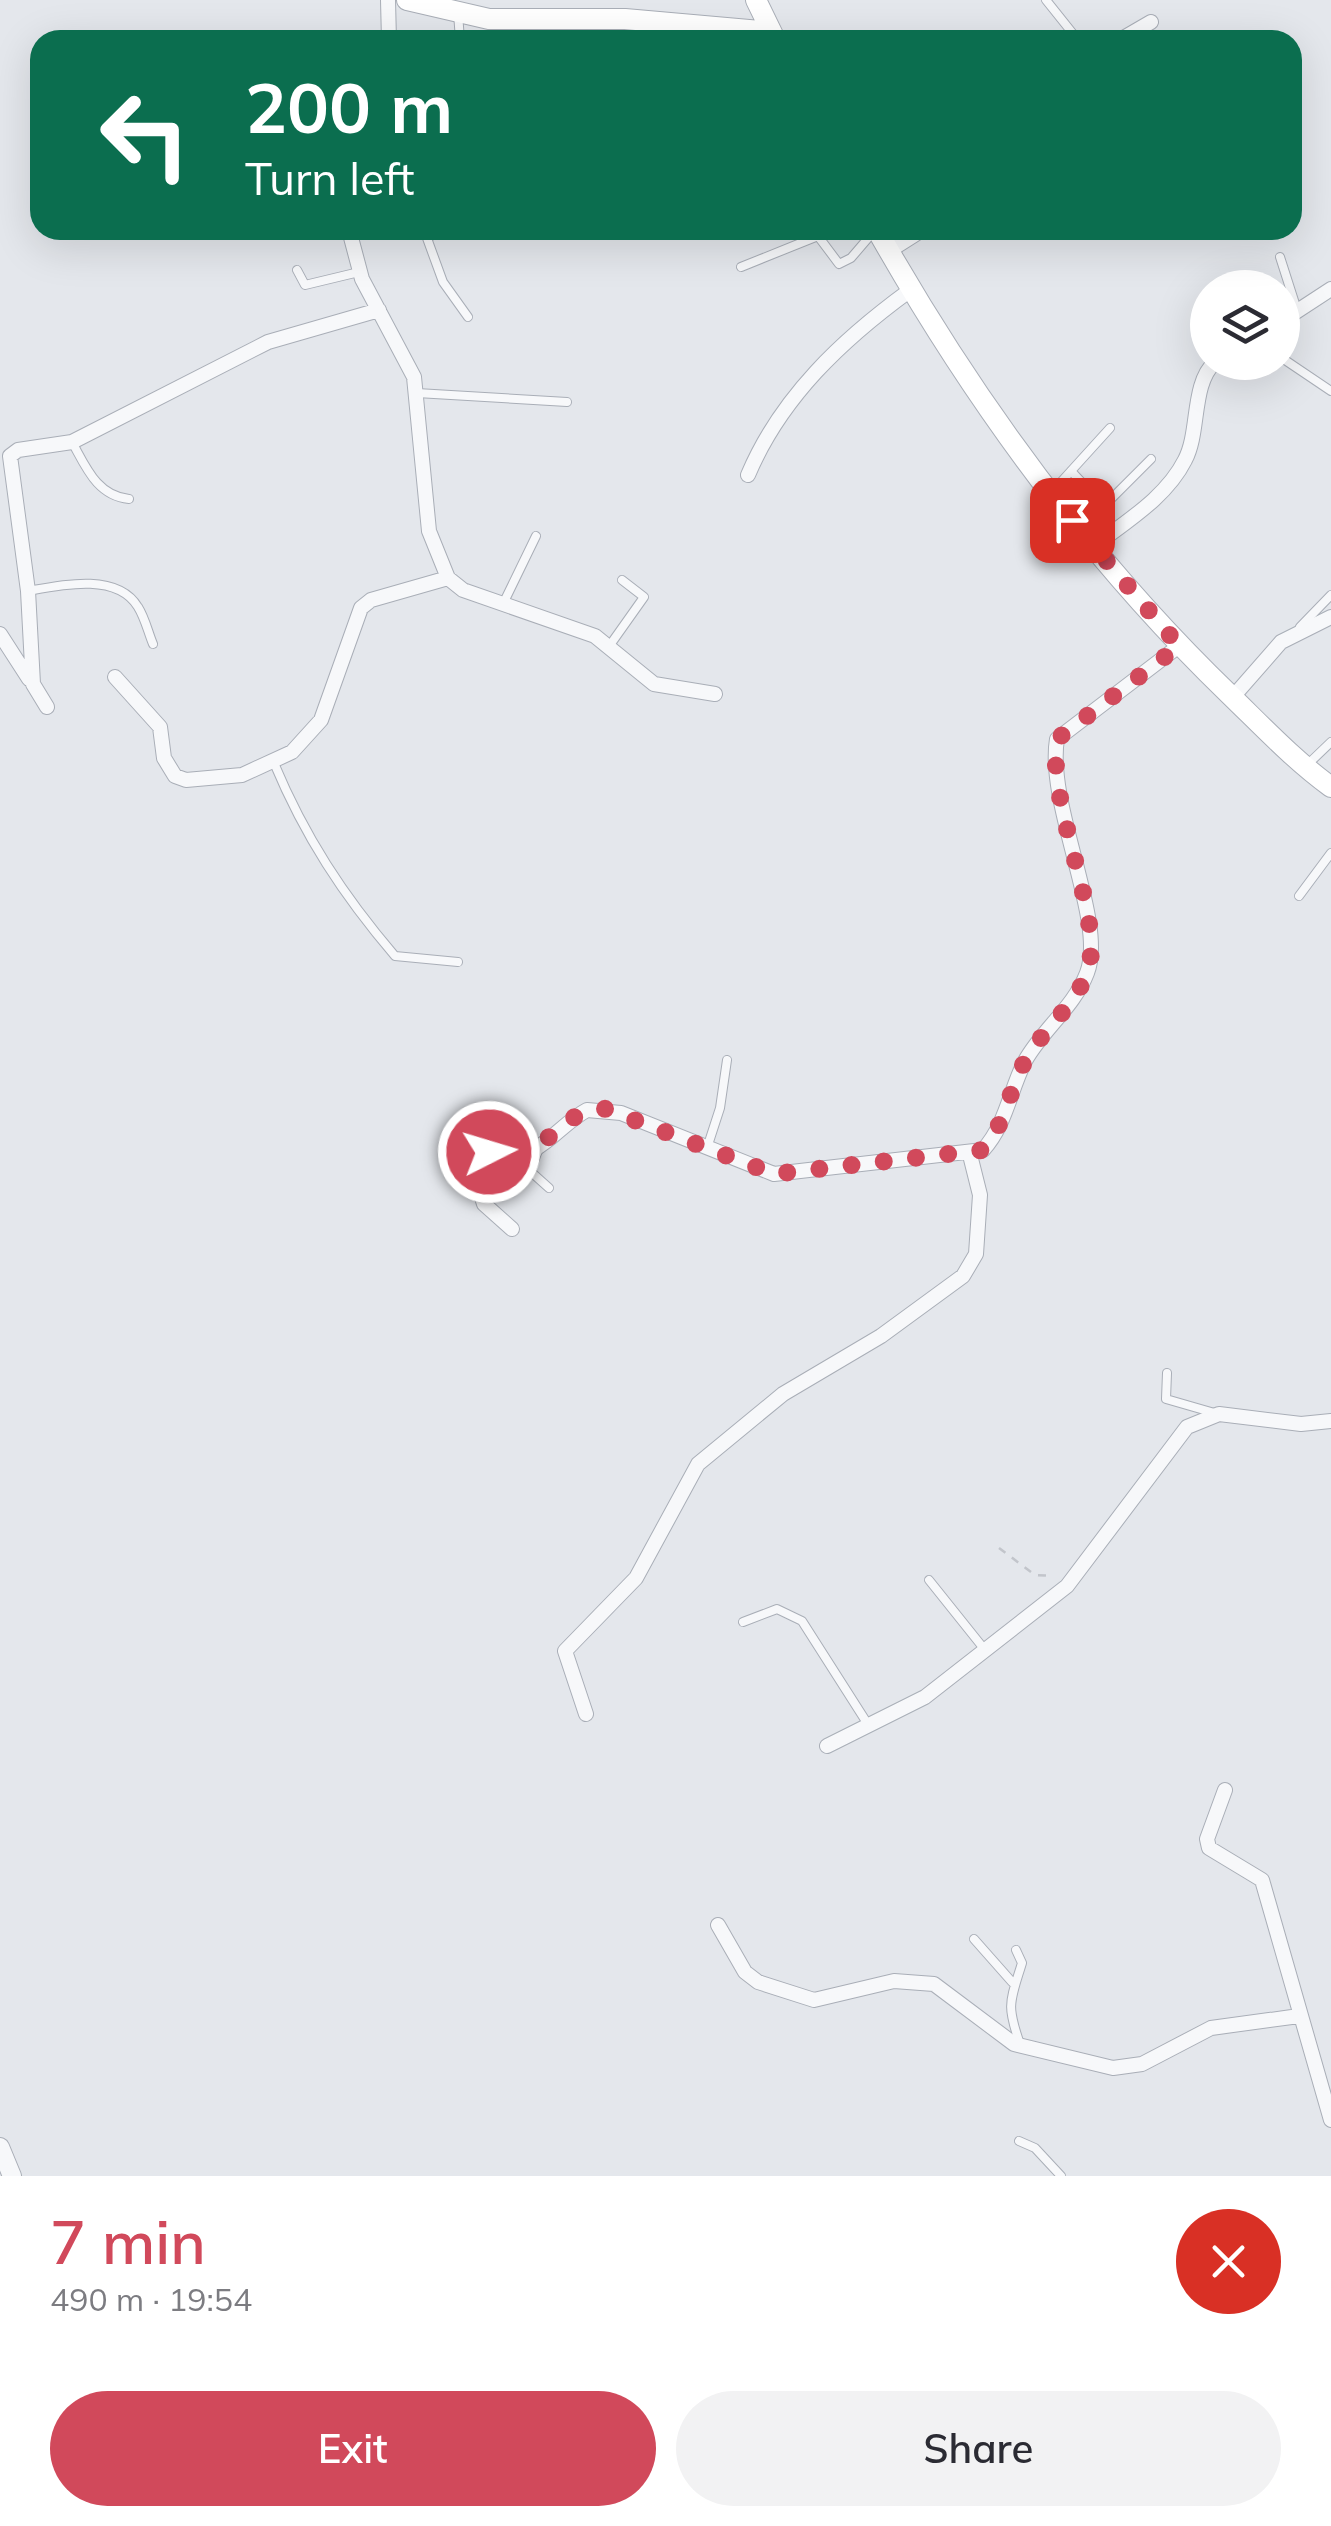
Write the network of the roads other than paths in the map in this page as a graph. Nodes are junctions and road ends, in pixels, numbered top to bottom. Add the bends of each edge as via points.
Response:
1 (388, 0) edge
2 (407, 0) edge
3 (756, 0) edge
4 (1046, 0) edge
5 (458, 13) junction
6 (1151, 22) dead end
7 (388, 30) edge
8 (459, 30) edge
9 (721, 30) edge
10 (770, 30) edge
11 (1070, 30) edge
12 (1137, 30) edge
13 (351, 240) edge
14 (428, 240) edge
15 (808, 240) edge
16 (824, 240) edge
17 (867, 240) edge
18 (882, 240) edge
19 (906, 240) edge
20 (889, 251) junction
21 (1280, 257) dead end
22 (740, 266) dead end
23 (296, 270) dead end
24 (1284, 270) edge
25 (359, 272) junction
26 (1331, 289) edge
27 (909, 291) junction
28 (380, 310) junction
29 (1300, 311) edge
30 (468, 317) dead end
31 (1300, 370) edge
32 (1204, 380) edge
33 (1331, 391) edge
34 (417, 393) junction
35 (567, 402) dead end
36 (1110, 428) dead end
37 (72, 442) junction
38 (1151, 458) dead end
39 (1071, 471) junction
40 (748, 476) dead end
41 (1051, 493) junction
42 (130, 499) dead end
43 (536, 536) dead end
44 (1093, 547) junction
45 (448, 578) junction
46 (622, 580) dead end
47 (28, 591) junction
48 (1331, 595) edge
49 (504, 604) junction
50 (1331, 618) edge
51 (0, 634) edge
52 (1293, 634) junction
53 (153, 644) dead end
54 (610, 645) junction
55 (1179, 646) junction
56 (116, 678) dead end
57 (33, 684) junction
58 (715, 694) dead end
59 (1232, 698) junction
60 (47, 707) dead end
61 (1331, 742) edge
62 (274, 763) junction
63 (1304, 768) junction
64 (1331, 788) edge
65 (1331, 853) edge
66 (1299, 896) dead end
67 (458, 962) dead end
68 (727, 1060) dead end
69 (543, 1143) junction
70 (706, 1148) junction
71 (970, 1155) junction
72 (549, 1188) dead end
73 (512, 1229) dead end
74 (1166, 1372) dead end
75 (1218, 1414) junction
76 (1331, 1421) edge
77 (929, 1580) dead end
78 (743, 1622) dead end
79 (985, 1650) junction
80 (586, 1714) dead end
81 (869, 1726) junction
82 (827, 1746) dead end
83 (1225, 1790) dead end
84 (718, 1926) dead end
85 (974, 1938) dead end
86 (1016, 1950) dead end
87 (1012, 1982) junction
88 (1300, 2016) junction
89 (1021, 2047) junction
90 (1331, 2120) edge
91 (1019, 2141) dead end
92 (0, 2148) edge
93 (12, 2176) edge
94 (1061, 2176) edge

1 - 7 street
2 - 5 main road
3 - 10 main road
4 - 11 lane
5 - 8 lane
5 - 9 main road
6 - 12 street
13 - 25 street
14 - 30 lane via 442,282
15 - 22 lane
16 - 17 lane via 839,264
18 - 20 main road
19 - 20 street
20 - 27 main road
21 - 24 lane
23 - 25 lane via 305,285
25 - 28 street
26 - 29 street
27 - 40 street via 816,369 762,442
27 - 41 main road
28 - 34 street
28 - 37 street via 268,342
31 - 33 lane
32 - 44 street via 1194,439 1178,473
34 - 35 lane
34 - 45 street via 426,520
36 - 39 lane
37 - 42 lane via 92,478 114,498
37 - 47 street via 18,450 8,462
38 - 39 lane via 1104,506
39 - 41 lane
41 - 44 main road
43 - 49 lane
44 - 55 main road
45 - 49 street
45 - 62 street via 361,608 321,720
46 - 54 lane via 644,598
47 - 53 lane via 100,584 138,606
47 - 57 street
48 - 52 lane
49 - 54 street
50 - 52 street
51 - 57 street
52 - 59 street
54 - 58 street via 654,684
55 - 59 main road
55 - 71 street via 1057,739 1058,787 1092,942 1089,969 1024,1062 994,1138
56 - 62 street via 160,728 164,758 175,776 222,780
57 - 60 street
59 - 63 main road
61 - 63 lane
62 - 67 lane via 300,825 342,893 395,956
63 - 64 main road
65 - 66 lane
68 - 70 lane
69 - 70 street via 572,1118 603,1108
69 - 72 lane via 530,1171
69 - 73 street via 522,1153 489,1152 474,1172 484,1204
70 - 71 street via 792,1176
71 - 80 street via 980,1195 976,1254 963,1276 783,1394 698,1464 636,1578 565,1651
74 - 75 lane via 1166,1399
75 - 76 street
75 - 79 street via 1173,1440 1077,1576
77 - 79 lane
78 - 81 lane via 777,1609 802,1621
79 - 81 street via 925,1697
81 - 82 street
83 - 88 street via 1209,1848 1262,1880
84 - 89 street via 758,1982 814,2000 894,1981 934,1984
85 - 87 lane
86 - 87 lane via 1022,1962
87 - 89 lane via 1008,2010
88 - 89 street via 1211,2028 1128,2069
88 - 90 street
91 - 94 lane
92 - 93 street

